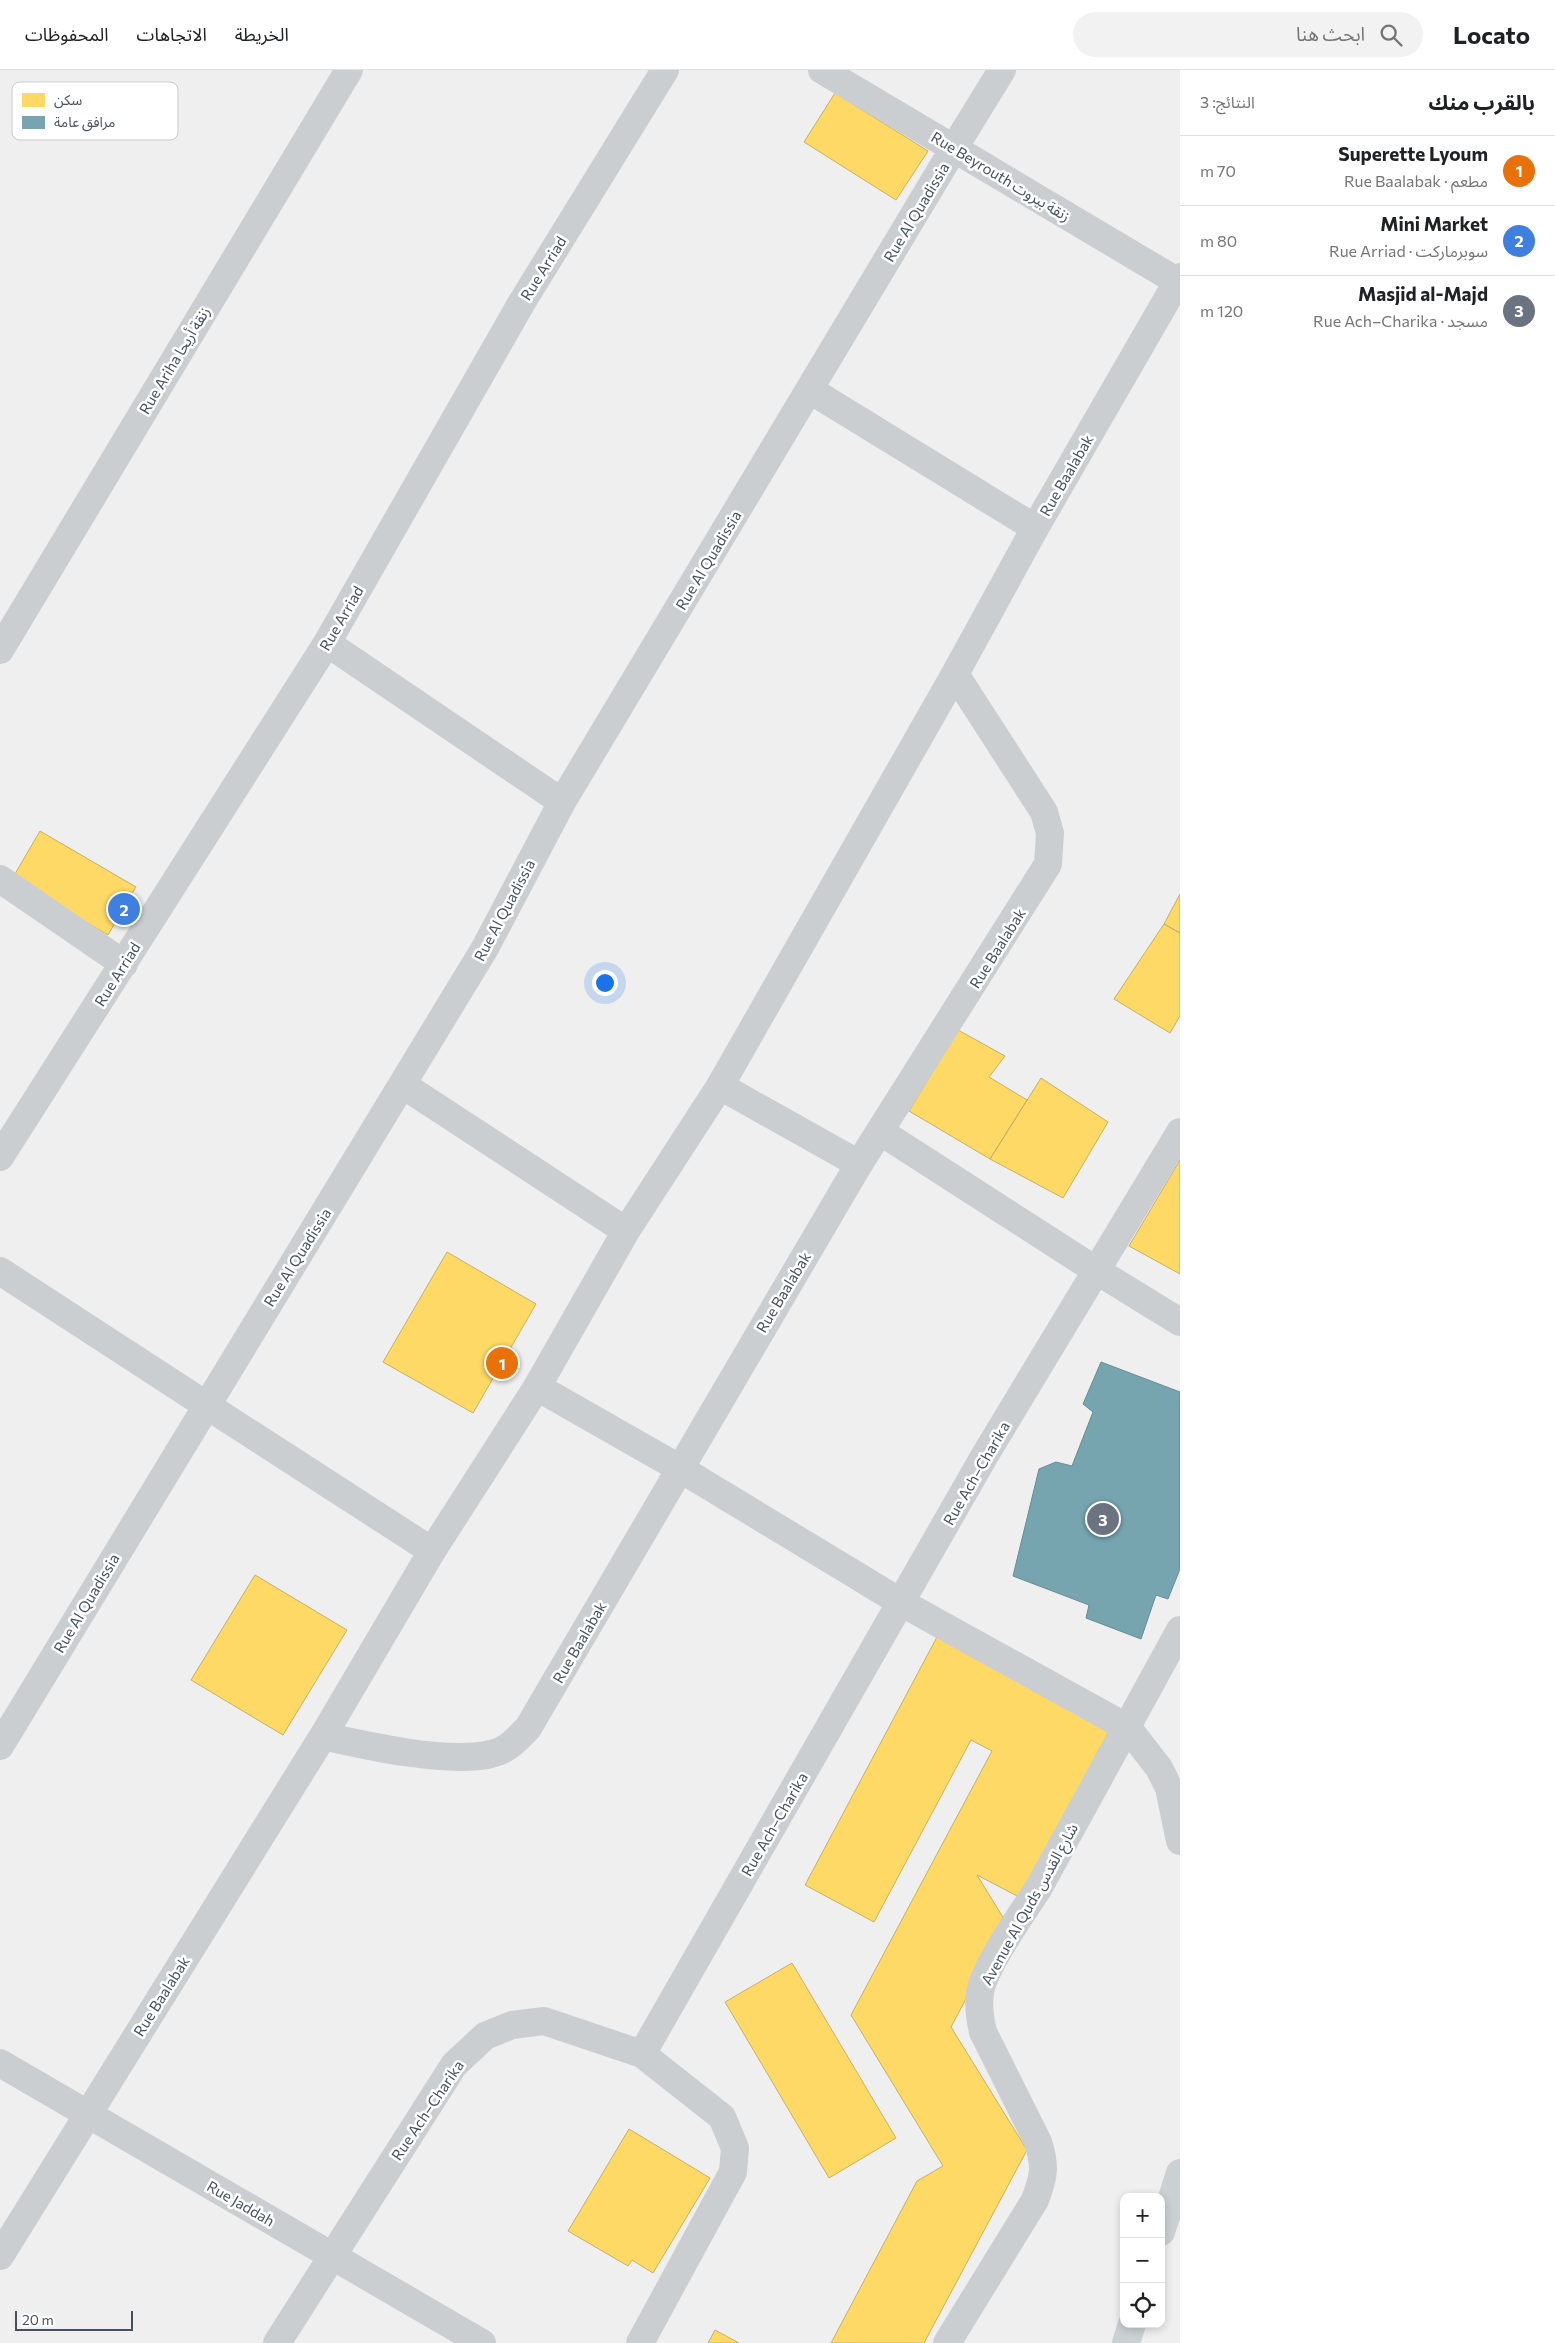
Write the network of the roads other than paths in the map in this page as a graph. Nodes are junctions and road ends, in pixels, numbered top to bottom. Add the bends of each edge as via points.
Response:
1 (349, 70) edge
2 (665, 70) edge
3 (822, 70) edge
4 (1002, 70) edge
5 (954, 148) junction
6 (1179, 280) edge
7 (810, 390) junction
8 (1035, 528) junction
9 (327, 643) junction
10 (0, 650) edge
11 (955, 674) junction
12 (562, 802) junction
13 (0, 879) edge
14 (124, 964) junction
15 (403, 1085) junction
16 (720, 1086) junction
17 (880, 1132) junction
18 (1180, 1132) edge
19 (0, 1157) edge
20 (859, 1164) junction
21 (626, 1231) junction
22 (0, 1271) edge
23 (1097, 1271) junction
24 (1180, 1322) edge
25 (537, 1386) junction
26 (206, 1405) junction
27 (679, 1468) junction
28 (432, 1551) junction
29 (902, 1603) junction
30 (1180, 1630) edge
31 (1128, 1728) junction
32 (323, 1736) junction
33 (0, 1746) edge
34 (1180, 1841) edge
35 (642, 2054) junction
36 (0, 2063) edge
37 (88, 2113) junction
38 (1180, 2173) edge
39 (1165, 2220) edge
40 (0, 2256) edge
41 (332, 2256) junction
42 (1131, 2328) edge
43 (277, 2343) edge
44 (482, 2343) edge
45 (640, 2343) edge
46 (947, 2343) edge
47 (1126, 2343) edge

1 - 10 street, Rue Ariha زنقة أريحا
2 - 9 street, Rue Arriad via 522,302
3 - 5 street, Rue Beyrouth زنقة بيروت
4 - 5 street, Rue Al Quadissia
5 - 6 street, Rue Beyrouth زنقة بيروت
5 - 7 street, Rue Al Quadissia
6 - 8 street, Rue Baalabak
7 - 8 street
7 - 12 street, Rue Al Quadissia
8 - 11 street, Rue Baalabak
9 - 12 street
9 - 14 street, Rue Arriad
11 - 16 street, Rue Baalabak
11 - 17 street, Rue Baalabak via 1044,812 1050,833 1048,864
12 - 15 street, Rue Al Quadissia via 484,948
13 - 14 street
14 - 19 street, Rue Arriad
15 - 21 street
15 - 26 street, Rue Al Quadissia
16 - 20 street
16 - 21 street, Rue Baalabak
17 - 20 street, Rue Baalabak
17 - 23 street
18 - 23 street, Rue Ach–Charika
20 - 27 street, Rue Baalabak
21 - 25 street, Rue Baalabak
22 - 26 street
23 - 24 street
23 - 29 street, Rue Ach–Charika via 985,1455
25 - 27 street
25 - 28 street, Rue Baalabak
26 - 28 street
26 - 33 street, Rue Al Quadissia
27 - 29 street
27 - 32 street, Rue Baalabak via 544,1702 515,1742 491,1754 444,1756
28 - 32 street, Rue Baalabak
29 - 31 street
29 - 35 street, Rue Ach–Charika
30 - 31 street, Avenue Al Quds شارع القدس
31 - 34 street via 1159,1768 1169,1788
31 - 46 street, Avenue Al Quds شارع القدس via 1038,1889 1000,1949 980,1992 983,2032 1038,2142 1044,2161 1044,2178 1035,2200
32 - 37 street, Rue Baalabak
35 - 41 street, Rue Ach–Charika via 544,2020 512,2025 485,2036 454,2065
35 - 45 street via 722,2117 735,2148 733,2172
36 - 37 street, Rue Jaddah
37 - 40 street, Rue Baalabak
37 - 41 street, Rue Jaddah
38 - 39 main road
41 - 43 street, Rue Ach–Charika
41 - 44 street, Rue Jaddah
42 - 47 main road

